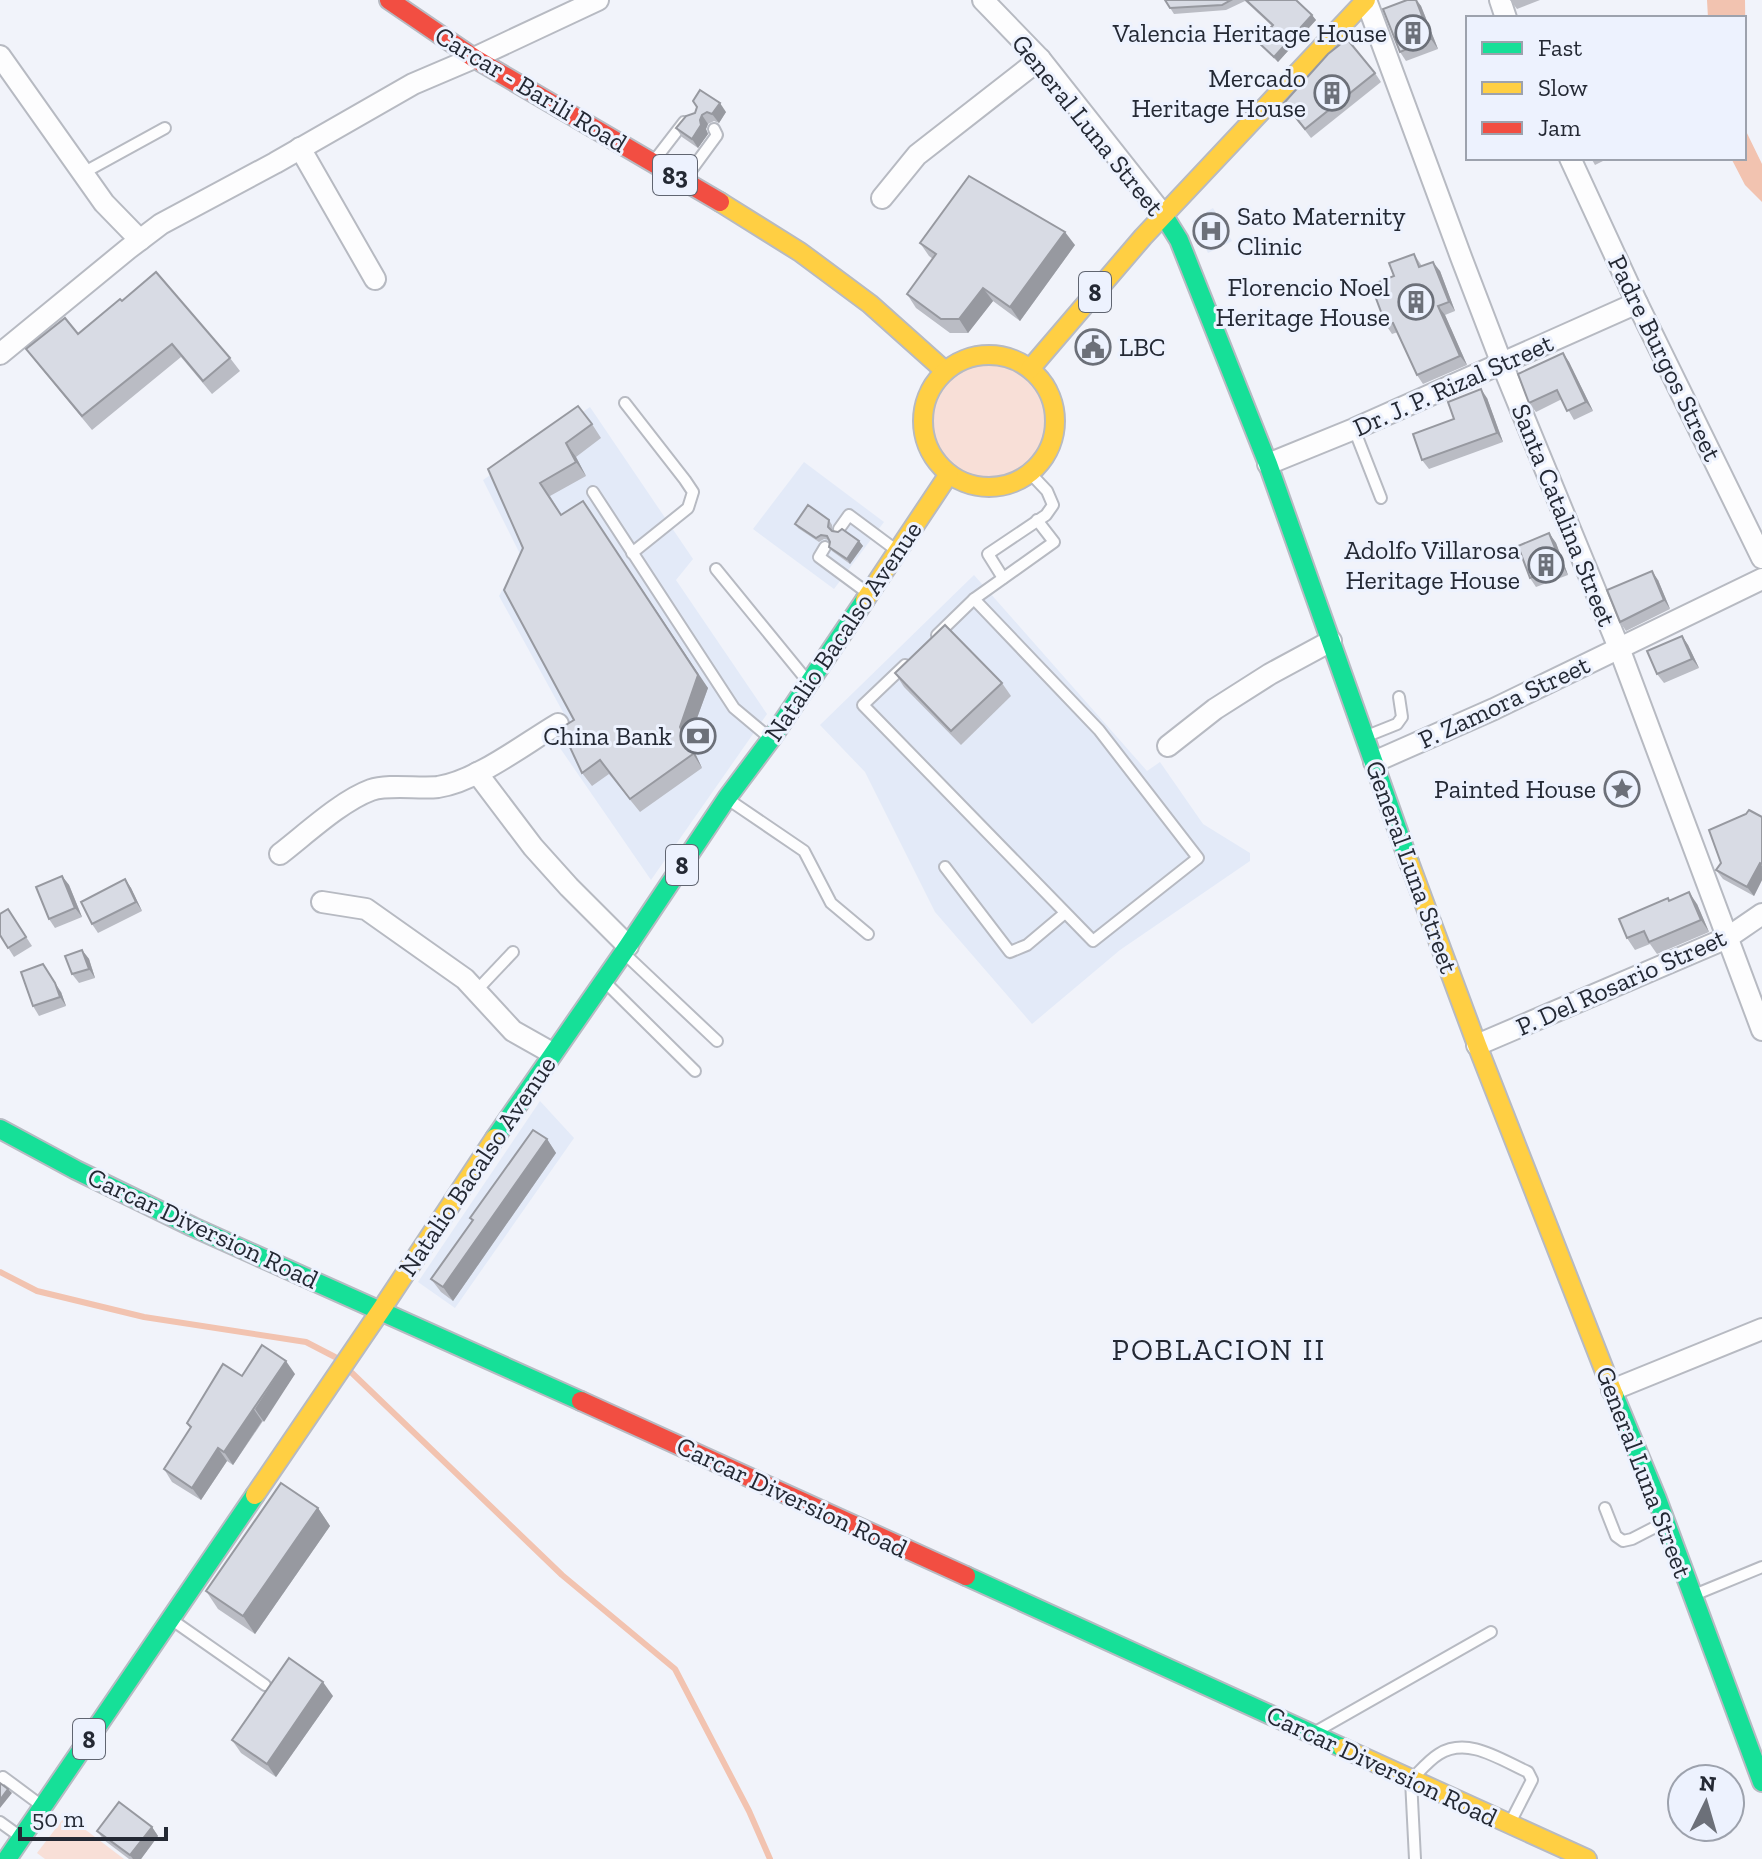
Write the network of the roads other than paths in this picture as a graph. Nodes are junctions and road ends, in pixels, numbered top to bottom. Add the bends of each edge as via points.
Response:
1 (389, 0) edge
2 (598, 0) edge
3 (983, 0) edge
4 (1366, 0) edge
5 (0, 56) edge
6 (474, 58) junction
7 (1040, 59) junction
8 (693, 115) edge
9 (165, 128) dead end
10 (714, 129) dead end
11 (300, 148) junction
12 (1571, 160) edge
13 (653, 163) junction
14 (83, 173) junction
15 (684, 181) junction
16 (882, 198) dead end
17 (1164, 216) junction
18 (140, 240) junction
19 (375, 279) dead end
20 (1637, 303) junction
21 (0, 354) edge
22 (1502, 364) junction
23 (1030, 369) junction
24 (945, 371) junction
25 (625, 403) dead end
26 (1354, 429) junction
27 (1268, 464) junction
28 (1030, 473) junction
29 (949, 474) junction
30 (593, 492) dead end
31 (1381, 498) dead end
32 (1037, 520) junction
33 (839, 529) edge
34 (825, 547) dead end
35 (897, 551) junction
36 (632, 553) junction
37 (1762, 558) edge
38 (716, 569) dead end
39 (1003, 578) junction
40 (1762, 579) edge
41 (868, 593) junction
42 (974, 599) junction
43 (1331, 641) junction
44 (930, 642) edge
45 (1619, 648) junction
46 (919, 652) edge
47 (808, 683) junction
48 (1399, 697) dead end
49 (558, 724) dead end
50 (1365, 737) junction
51 (771, 739) junction
52 (1168, 746) dead end
53 (1374, 762) junction
54 (477, 773) junction
55 (727, 798) junction
56 (280, 854) dead end
57 (945, 867) dead end
58 (322, 902) dead end
59 (1065, 913) junction
60 (1762, 914) edge
61 (868, 934) dead end
62 (1727, 938) junction
63 (625, 950) junction
64 (513, 952) dead end
65 (604, 981) junction
66 (477, 990) junction
67 (1762, 1030) edge
68 (717, 1041) dead end
69 (1477, 1045) junction
70 (552, 1053) junction
71 (695, 1071) dead end
72 (0, 1129) edge
73 (381, 1310) junction
74 (1762, 1329) edge
75 (1612, 1390) junction
76 (1605, 1508) dead end
77 (1665, 1522) junction
78 (1762, 1567) edge
79 (1692, 1596) junction
80 (170, 1619) junction
81 (1491, 1632) dead end
82 (265, 1685) dead end
83 (1312, 1734) junction
84 (1411, 1780) junction
85 (0, 1781) edge
86 (1762, 1782) edge
87 (43, 1806) junction
88 (0, 1822) edge
89 (1509, 1824) junction
90 (21, 1838) junction
91 (7, 1859) edge
92 (1415, 1859) edge
93 (1587, 1859) edge

1 - 6 main road, Carcar - Barili Road / 83
2 - 6 street
3 - 7 street, General Luna Street
4 - 17 main road, 8
4 - 22 street, Santa Catalina Street
5 - 14 street
6 - 11 street via 413,84
6 - 13 main road, Carcar - Barili Road / 83
7 - 16 street via 917,155
7 - 17 street, General Luna Street
8 - 13 lane
9 - 14 lane
10 - 15 lane via 717,135
11 - 18 street
11 - 19 street
12 - 20 street, Padre Burgos Street
13 - 15 main road, Carcar - Barili Road / 83
14 - 18 street
15 - 24 main road, Carcar - Barili Road / 83 via 800,252 870,304
17 - 23 main road, 8
17 - 27 main road, General Luna Street via 1179,240
18 - 21 street
20 - 22 street, Dr. J. P. Rizal Street
20 - 37 street, Padre Burgos Street
22 - 26 street, Dr. J. P. Rizal Street
22 - 45 street, Santa Catalina Street
23 - 24 main road via 987,355 965,359
23 - 28 main road via 1051,396 1055,429 1051,446
24 - 29 main road via 924,404 922,424 935,460
25 - 36 lane via 693,492 688,508
26 - 27 street, Dr. J. P. Rizal Street
26 - 31 lane
27 - 43 main road, General Luna Street
28 - 29 main road via 1015,482 981,487
28 - 32 lane via 1053,505
29 - 35 main road, Natalio Bacalso Avenue / 8
30 - 36 lane
32 - 39 lane via 988,554
32 - 39 lane via 1054,542
33 - 35 lane via 849,515
34 - 41 lane via 819,557
35 - 41 main road, Natalio Bacalso Avenue / 8
36 - 51 lane via 734,708
38 - 47 lane
39 - 42 lane
40 - 45 street, P. Zamora Street
41 - 47 main road, Natalio Bacalso Avenue / 8
42 - 44 lane
42 - 59 lane via 1099,730 1198,858 1093,941
43 - 50 main road, General Luna Street
43 - 52 street via 1215,709
45 - 53 street, P. Zamora Street
45 - 62 street, Santa Catalina Street
46 - 59 lane via 863,705
47 - 51 main road, Natalio Bacalso Avenue / 8
48 - 50 lane via 1402,717 1397,724
49 - 54 street
50 - 53 main road, General Luna Street
51 - 55 main road, Natalio Bacalso Avenue / 8
53 - 69 main road, General Luna Street
54 - 56 street via 439,786 373,789
54 - 63 street via 542,857
55 - 61 lane via 804,851 831,903
55 - 63 main road, Natalio Bacalso Avenue / 8
57 - 59 lane via 1010,952 1027,945
58 - 66 street via 366,909
60 - 62 street, P. Del Rosario Street
62 - 67 street, Santa Catalina Street
62 - 69 street, P. Del Rosario Street
63 - 65 main road, Natalio Bacalso Avenue / 8
63 - 68 lane
64 - 66 lane
65 - 70 main road, Natalio Bacalso Avenue / 8
65 - 71 lane
66 - 70 street via 513,1031
69 - 75 main road, General Luna Street
70 - 73 main road, Natalio Bacalso Avenue / 8
72 - 73 main road, Carcar Diversion Road via 193,1227
73 - 80 main road, Natalio Bacalso Avenue / 8
73 - 83 main road, Carcar Diversion Road
74 - 75 street
75 - 77 main road, General Luna Street
76 - 77 lane via 1623,1541
77 - 79 main road, General Luna Street
78 - 79 lane
79 - 86 main road, General Luna Street
80 - 82 lane
80 - 87 main road, Natalio Bacalso Avenue / 8
81 - 83 lane
83 - 84 main road, Carcar Diversion Road
84 - 89 main road, Carcar Diversion Road
84 - 89 lane via 1439,1754 1459,1746 1528,1772 1532,1780
84 - 92 lane
85 - 87 lane via 3,1777
87 - 90 main road, Natalio Bacalso Avenue / 8
88 - 90 lane
89 - 93 main road, Carcar Diversion Road
90 - 91 main road, Natalio Bacalso Avenue / 8

